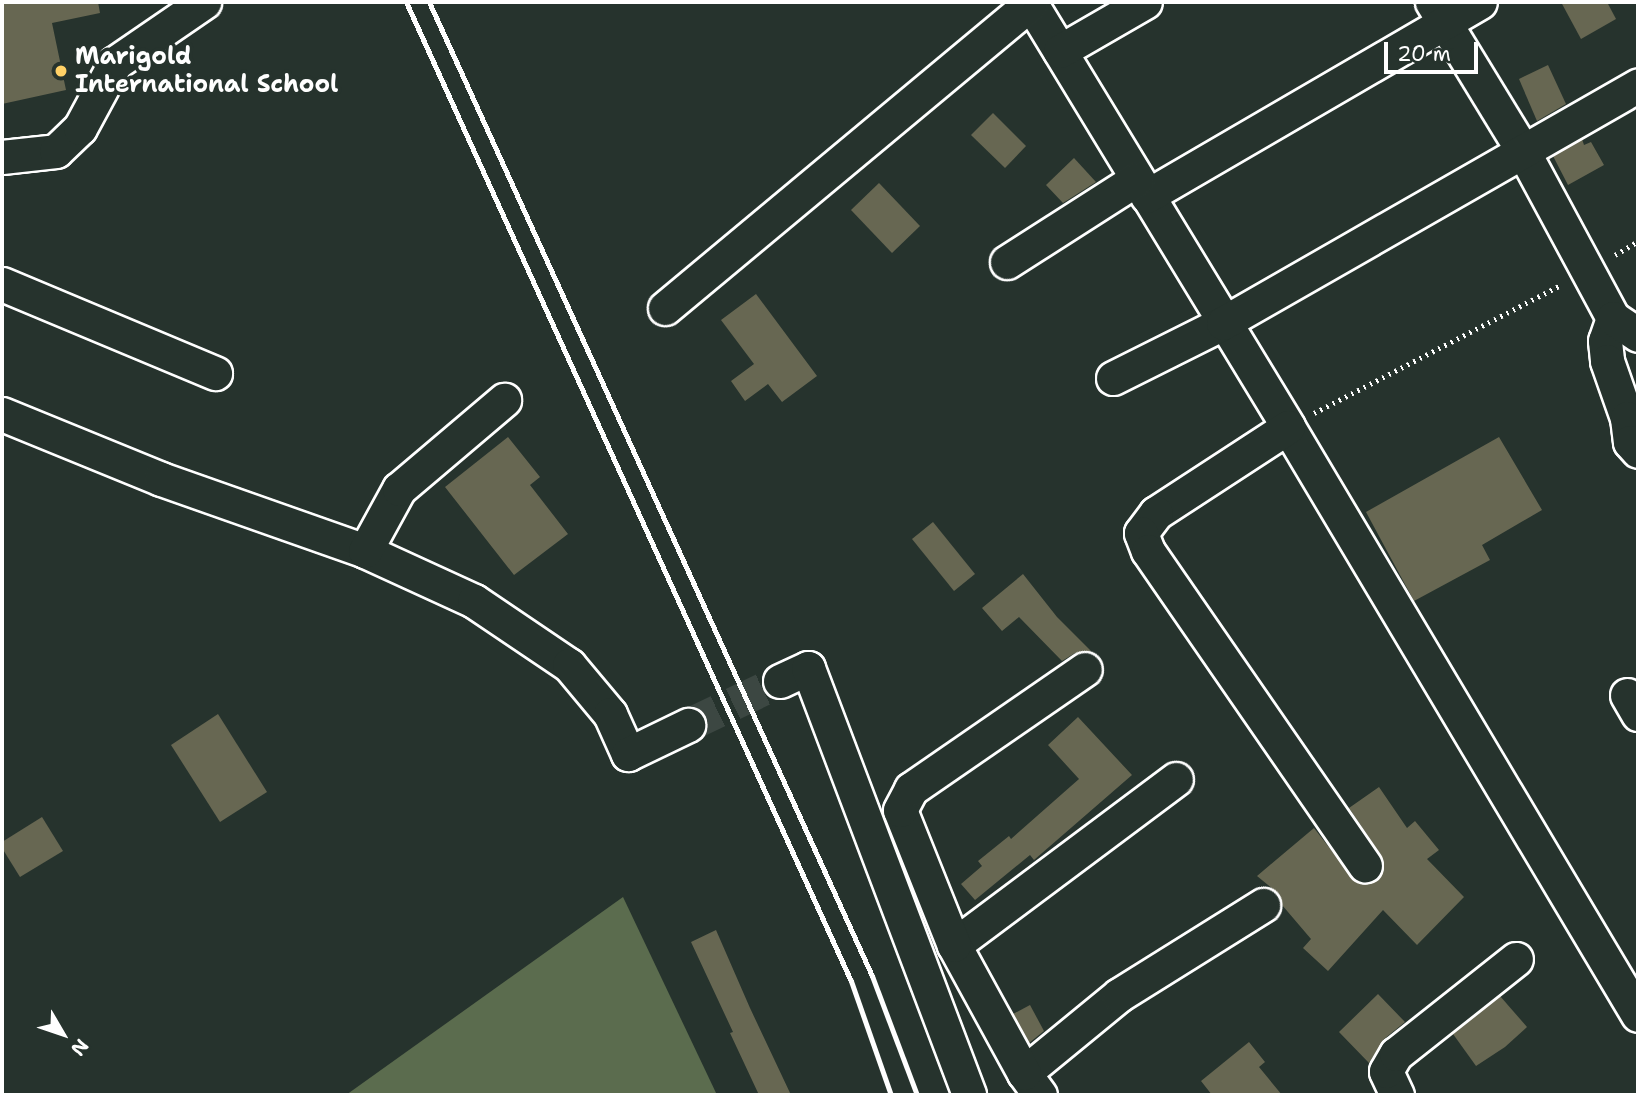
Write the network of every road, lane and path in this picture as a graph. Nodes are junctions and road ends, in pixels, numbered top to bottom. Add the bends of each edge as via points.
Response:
1 (204, 2) edge
2 (1031, 2) edge
3 (1145, 2) edge
4 (1480, 2) edge
5 (1438, 12) edge
6 (1060, 51) junction
7 (1638, 85) edge
8 (1523, 151) junction
9 (2, 157) edge
10 (1142, 187) junction
11 (1638, 242) edge
12 (1007, 262) dead end
13 (1587, 271) junction
14 (2, 284) edge
15 (665, 308) dead end
16 (1223, 323) junction
17 (1626, 326) edge
18 (215, 373) dead end
19 (1112, 377) dead end
20 (504, 400) dead end
21 (2, 414) edge
22 (1633, 415) edge
23 (1288, 427) junction
24 (1638, 451) edge
25 (365, 551) junction
26 (1086, 669) dead end
27 (780, 681) tunnel mouth
28 (688, 725) tunnel mouth
29 (1176, 779) dead end
30 (1365, 865) dead end
31 (1263, 905) dead end
32 (954, 945) junction
33 (1516, 959) dead end
34 (1637, 1012) edge
35 (1032, 1084) edge
36 (969, 1095) edge
37 (1397, 1095) edge

1 - 9 street via 116,63 80,128 56,151
2 - 6 street
2 - 15 street
3 - 6 street
4 - 5 street
5 - 8 street
5 - 10 street
6 - 10 street
7 - 8 street
8 - 13 street
8 - 16 street
10 - 12 street
10 - 16 street
11 - 13 path
13 - 17 street
13 - 23 path
14 - 18 street
16 - 19 street
16 - 23 street
17 - 22 street via 1605,341 1607,361
20 - 25 street via 399,489
21 - 25 street via 161,479
22 - 24 street via 1630,442
23 - 30 street via 1156,513 1141,533 1148,551
23 - 34 street
25 - 28 street via 474,601 569,665 610,714 628,754
26 - 32 street via 911,789 900,810
27 - 36 street via 808,668
29 - 32 street
31 - 35 street via 1118,995
32 - 35 street
33 - 37 street via 1396,1054 1386,1072

